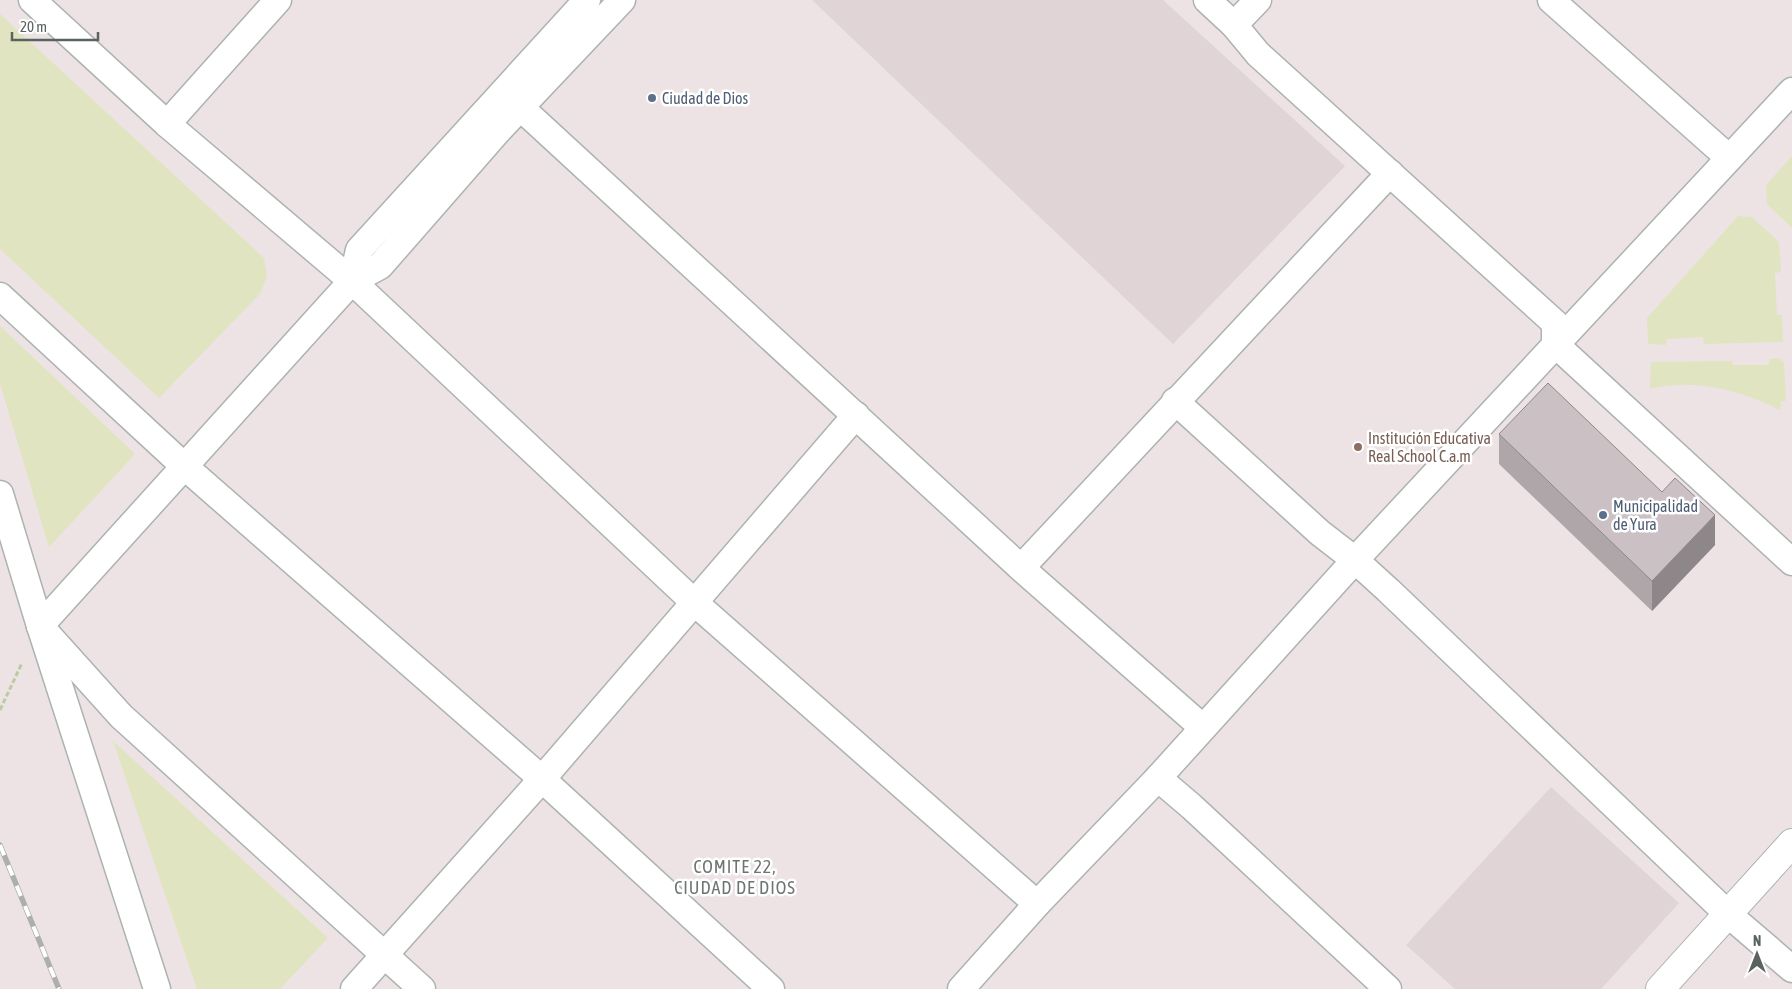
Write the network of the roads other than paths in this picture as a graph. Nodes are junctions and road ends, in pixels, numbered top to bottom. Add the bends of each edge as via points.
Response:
1 (32, 0) edge
2 (278, 0) edge
3 (588, 0) edge
4 (622, 0) edge
5 (1258, 0) edge
6 (1551, 0) edge
7 (1212, 2) edge
8 (1234, 25) junction
9 (1792, 91) edge
10 (520, 107) junction
11 (167, 124) junction
12 (1729, 158) junction
13 (1390, 172) junction
14 (352, 281) junction
15 (0, 296) edge
16 (1555, 344) junction
17 (1175, 401) junction
18 (856, 416) junction
19 (184, 466) junction
20 (0, 494) edge
21 (1355, 560) junction
22 (1792, 562) edge
23 (1021, 568) junction
24 (695, 603) junction
25 (40, 626) junction
26 (1202, 728) junction
27 (1158, 778) junction
28 (542, 779) junction
29 (1792, 843) edge
30 (1037, 904) junction
31 (1729, 915) junction
32 (384, 955) junction
33 (1792, 969) edge
34 (157, 989) edge
35 (354, 989) edge
36 (422, 989) edge
37 (771, 989) edge
38 (961, 989) edge
39 (1388, 989) edge
40 (1660, 989) edge

1 - 11 street
2 - 11 street
3 - 14 street via 359,250
4 - 10 street
5 - 8 street
6 - 12 street
7 - 8 street
8 - 13 street via 1258,54
9 - 12 street
10 - 14 street via 380,266
10 - 18 street
11 - 14 street
12 - 16 street
13 - 16 street via 1555,323
13 - 17 street
14 - 19 street
14 - 24 street
15 - 19 street
16 - 21 street
16 - 22 street
17 - 21 street via 1320,533
17 - 23 street
18 - 23 street
18 - 24 street
19 - 25 street
19 - 28 street
20 - 25 street
21 - 26 street
21 - 31 street
23 - 26 street
24 - 28 street
24 - 30 street
25 - 32 street via 121,716
25 - 34 street
26 - 27 street
27 - 30 street
27 - 39 street
28 - 32 street
28 - 37 street
29 - 31 street
30 - 38 street
31 - 33 street
31 - 40 street
32 - 35 street
32 - 36 street

